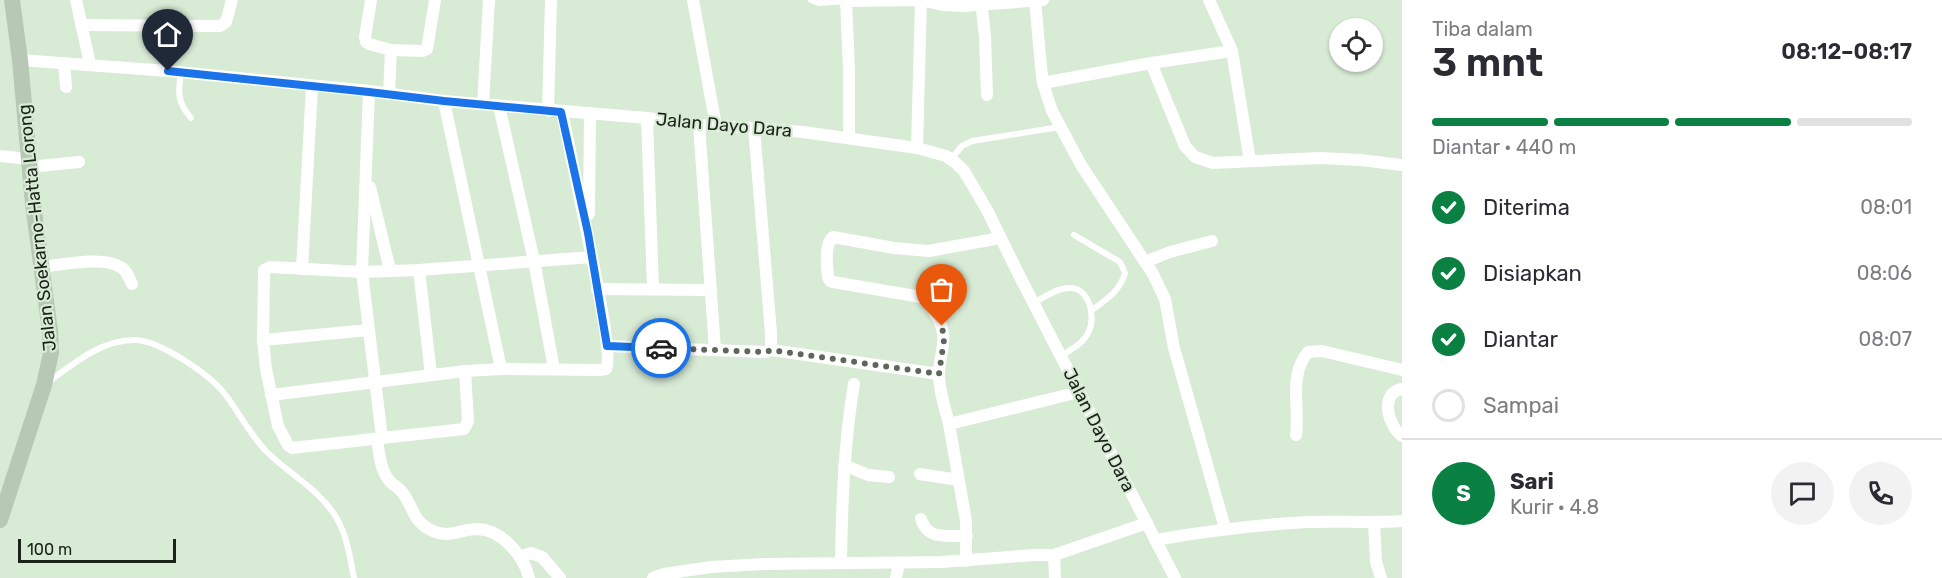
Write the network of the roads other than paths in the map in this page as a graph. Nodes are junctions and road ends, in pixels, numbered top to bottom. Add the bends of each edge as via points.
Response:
1 (12, 0) edge
2 (76, 0) edge
3 (232, 0) edge
4 (371, 0) edge
5 (435, 0) edge
6 (489, 0) edge
7 (550, 0) edge
8 (693, 0) edge
9 (811, 0) edge
10 (921, 0) edge
11 (1038, 0) edge
12 (1209, 0) edge
13 (846, 1) edge
14 (982, 3) edge
15 (81, 25) junction
16 (391, 50) junction
17 (1232, 51) junction
18 (20, 60) junction
19 (64, 63) junction
20 (1151, 63) junction
21 (90, 64) junction
22 (181, 72) junction
23 (1043, 83) junction
24 (312, 86) junction
25 (66, 87) dead end
26 (369, 92) junction
27 (389, 94) junction
28 (987, 95) dead end
29 (444, 101) junction
30 (483, 104) junction
31 (499, 106) junction
32 (548, 111) junction
33 (561, 112) junction
34 (590, 113) junction
35 (191, 118) dead end
36 (646, 118) junction
37 (699, 125) junction
38 (716, 126) junction
39 (1060, 127) junction
40 (754, 128) junction
41 (849, 138) junction
42 (917, 148) junction
43 (0, 156) edge
44 (951, 159) junction
45 (1250, 161) junction
46 (79, 162) dead end
47 (29, 163) junction
48 (1402, 165) edge
49 (367, 174) junction
50 (588, 233) junction
51 (1074, 235) dead end
52 (1000, 238) junction
53 (1212, 241) dead end
54 (592, 256) junction
55 (534, 261) junction
56 (1145, 262) junction
57 (478, 265) junction
58 (40, 267) junction
59 (302, 269) junction
60 (390, 270) junction
61 (419, 270) junction
62 (362, 272) junction
63 (132, 284) dead end
64 (597, 289) junction
65 (653, 289) junction
66 (711, 290) junction
67 (1033, 303) junction
68 (1092, 310) junction
69 (369, 330) junction
70 (262, 340) junction
71 (607, 346) junction
72 (715, 350) junction
73 (771, 350) junction
74 (1061, 356) junction
75 (501, 369) junction
76 (554, 369) junction
77 (1402, 370) edge
78 (465, 371) junction
79 (939, 374) junction
80 (431, 375) junction
81 (376, 381) junction
82 (854, 384) dead end
83 (44, 385) junction
84 (1402, 388) edge
85 (1079, 392) junction
86 (271, 395) junction
87 (949, 424) junction
88 (1296, 435) dead end
89 (1402, 436) edge
90 (379, 439) junction
91 (844, 465) junction
92 (920, 474) dead end
93 (889, 477) dead end
94 (959, 480) junction
95 (921, 519) dead end
96 (0, 520) edge
97 (1402, 520) edge
98 (1374, 522) junction
99 (1147, 523) junction
100 (1224, 528) junction
101 (967, 536) junction
102 (1155, 540) junction
103 (1054, 555) junction
104 (520, 557) junction
105 (966, 561) junction
106 (841, 563) junction
107 (899, 563) junction
108 (354, 578) edge
109 (529, 578) edge
110 (560, 578) edge
111 (653, 578) edge
112 (896, 578) edge
113 (1054, 578) edge
114 (1175, 578) edge
115 (1381, 578) edge

1 - 18 street, Jalan Soekarno-Hatta Lorong
2 - 15 street
3 - 15 street via 226,22 220,26
4 - 16 street via 366,42
5 - 16 street via 427,49
6 - 30 street
7 - 32 street
8 - 38 street
9 - 13 lane
10 - 13 street
10 - 14 street via 943,6
10 - 42 street
11 - 14 street
11 - 23 street
12 - 17 street
13 - 41 street
14 - 28 street
15 - 21 street
16 - 27 street
17 - 20 street
17 - 45 street
18 - 19 street, Jalan Dayo Dara
18 - 47 street, Jalan Soekarno-Hatta Lorong
19 - 21 street, Jalan Dayo Dara
19 - 25 street
20 - 23 street
20 - 45 street via 1185,146 1195,157 1213,163
21 - 22 street, Jalan Dayo Dara
22 - 24 street, Jalan Dayo Dara
22 - 35 lane via 177,94
23 - 39 street
24 - 26 street, Jalan Dayo Dara
24 - 59 street
26 - 27 street, Jalan Dayo Dara
26 - 49 street
27 - 29 street, Jalan Dayo Dara
29 - 30 street, Jalan Dayo Dara
29 - 57 street
30 - 31 street, Jalan Dayo Dara
31 - 32 street, Jalan Dayo Dara
31 - 55 street
32 - 33 street, Jalan Dayo Dara
33 - 34 street, Jalan Dayo Dara
33 - 50 street
34 - 36 street, Jalan Dayo Dara
34 - 50 street
36 - 37 street, Jalan Dayo Dara
36 - 65 street
37 - 38 street, Jalan Dayo Dara
37 - 66 street
38 - 40 street, Jalan Dayo Dara
39 - 44 lane via 972,141
39 - 56 street
40 - 41 street, Jalan Dayo Dara
40 - 73 street
41 - 42 street, Jalan Dayo Dara
42 - 44 street, Jalan Dayo Dara
43 - 47 street
44 - 52 street, Jalan Dayo Dara via 969,178
45 - 48 street via 1320,158
46 - 47 street
47 - 58 street, Jalan Soekarno-Hatta Lorong
49 - 60 street
49 - 62 street
50 - 54 street
51 - 68 lane via 1120,262 1125,273 1122,284
52 - 67 street, Jalan Dayo Dara
52 - 79 street via 929,251 836,237 829,241 830,281 927,301 943,330
53 - 56 street
54 - 55 street
54 - 64 street
55 - 57 street
55 - 76 street
56 - 100 street via 1165,299 1174,348
57 - 61 street
57 - 75 street
58 - 63 street via 105,261 123,269
58 - 83 street, Jalan Soekarno-Hatta Lorong via 51,344
59 - 62 street
59 - 70 street via 264,270
60 - 61 street
60 - 62 street
61 - 80 street
62 - 69 street
64 - 65 street
64 - 71 street
65 - 66 street
66 - 72 street
67 - 68 lane via 1074,288 1083,294
67 - 74 street, Jalan Dayo Dara
68 - 74 lane via 1092,322 1084,339
69 - 70 street
69 - 81 street
70 - 86 street
71 - 72 street
71 - 76 street via 606,369
72 - 73 street
73 - 79 street
74 - 85 street, Jalan Dayo Dara
75 - 76 street
75 - 78 street
77 - 88 street via 1322,351 1308,352 1296,386
78 - 80 street
78 - 90 street via 468,421 464,429
79 - 87 street
80 - 81 street
81 - 86 street
81 - 90 street
82 - 91 street
83 - 96 street, Jalan Soekarno-Hatta Lorong
83 - 108 lane via 100,348 118,341 145,342 177,358 217,386 266,451 320,496 343,532
84 - 89 street via 1390,395 1388,408 1391,424
85 - 87 street
85 - 99 street, Jalan Dayo Dara
86 - 90 street via 278,426 292,448
87 - 94 street
90 - 104 street via 387,477 402,491 421,524 446,535 488,531
91 - 93 street via 868,475
91 - 106 street
92 - 94 street
94 - 101 street
95 - 101 street via 923,528 932,534
97 - 98 street
98 - 100 street
98 - 115 street
99 - 102 street, Jalan Dayo Dara
99 - 103 street
100 - 102 street
101 - 105 street
102 - 114 street, Jalan Dayo Dara
103 - 105 street
103 - 113 street
104 - 109 street
104 - 110 street via 531,553 542,557
105 - 107 street
106 - 107 street
106 - 111 street via 711,567
107 - 112 street

